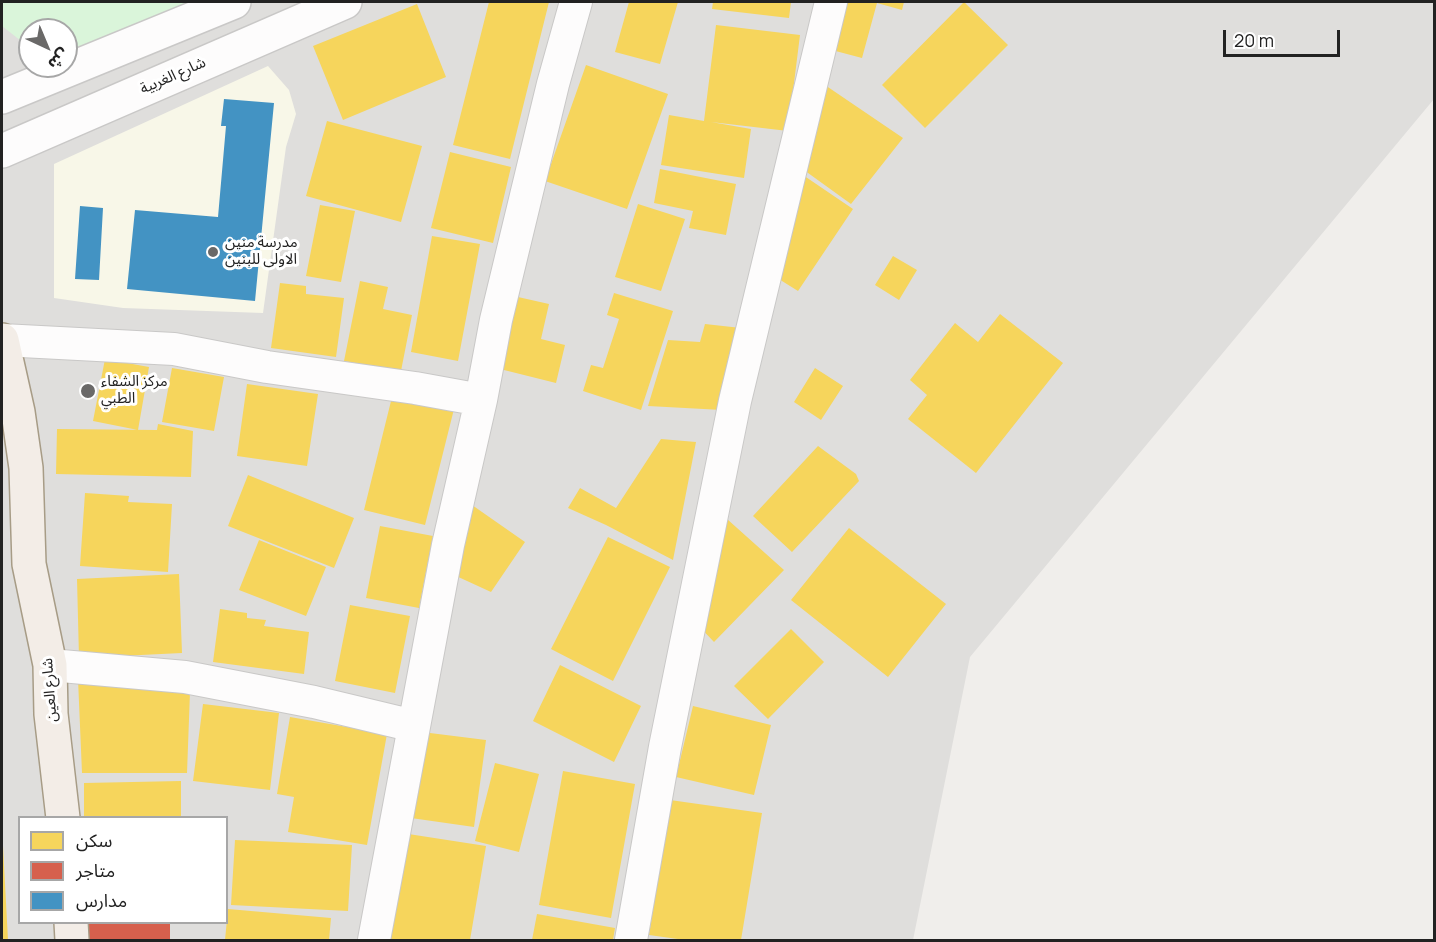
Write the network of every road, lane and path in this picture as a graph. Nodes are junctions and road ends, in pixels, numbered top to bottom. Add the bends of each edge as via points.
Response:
1 (234, 2) edge
2 (345, 2) edge
3 (576, 2) edge
4 (831, 2) edge
5 (2, 97) edge
6 (2, 151) edge
7 (2, 340) edge
8 (481, 400) junction
9 (2, 520) edge
10 (28, 564) junction
11 (50, 665) junction
12 (414, 726) junction
13 (63, 816) edge
14 (71, 924) edge
15 (72, 940) edge
16 (374, 940) edge
17 (631, 940) edge

1 - 5 street
2 - 6 street, شارع الغربية
3 - 8 street via 496,320
4 - 17 street via 735,401 665,747
7 - 8 street via 174,350
7 - 10 main road, شارع العين via 26,468
8 - 12 street via 448,545
9 - 10 main road, شارع العين
10 - 11 main road, شارع العين
11 - 12 street via 185,677
11 - 13 main road, شارع العين via 51,714
12 - 16 street
14 - 15 main road

